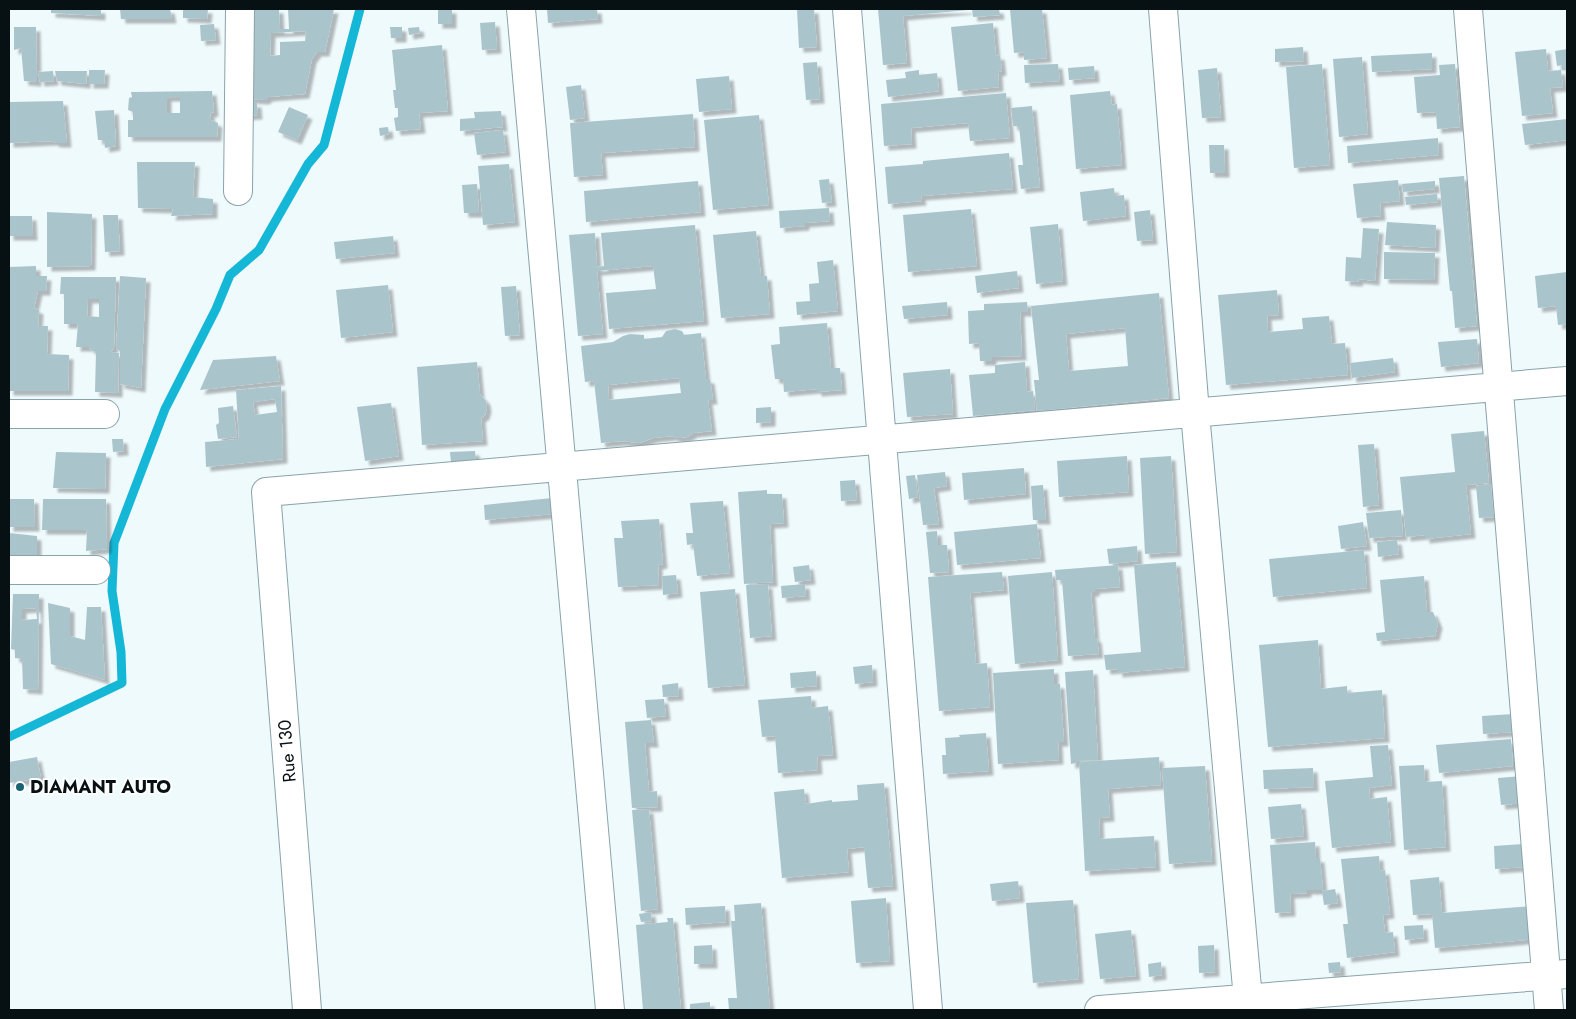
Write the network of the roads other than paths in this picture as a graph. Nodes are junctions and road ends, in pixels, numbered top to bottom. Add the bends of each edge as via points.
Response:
1 (240, 9) edge
2 (520, 9) edge
3 (847, 9) edge
4 (1164, 9) edge
5 (1468, 9) edge
6 (238, 191) dead end
7 (1567, 381) edge
8 (1498, 387) junction
9 (1195, 413) junction
10 (9, 414) edge
11 (105, 414) dead end
12 (882, 439) junction
13 (561, 466) junction
14 (9, 570) edge
15 (96, 570) dead end
16 (1557, 975) edge
17 (1248, 1004) edge
18 (307, 1010) edge
19 (610, 1010) edge
20 (928, 1010) edge
21 (1099, 1010) edge
22 (1549, 1010) edge

1 - 6 street
2 - 13 street
3 - 12 street
4 - 9 street
5 - 8 street
7 - 8 street
8 - 9 street
8 - 16 street
9 - 12 street
9 - 17 street
10 - 11 street
12 - 13 street
12 - 20 street
13 - 18 street, Rue 130 via 266,492
13 - 19 street
14 - 15 street
16 - 17 street
16 - 22 street
17 - 21 street

